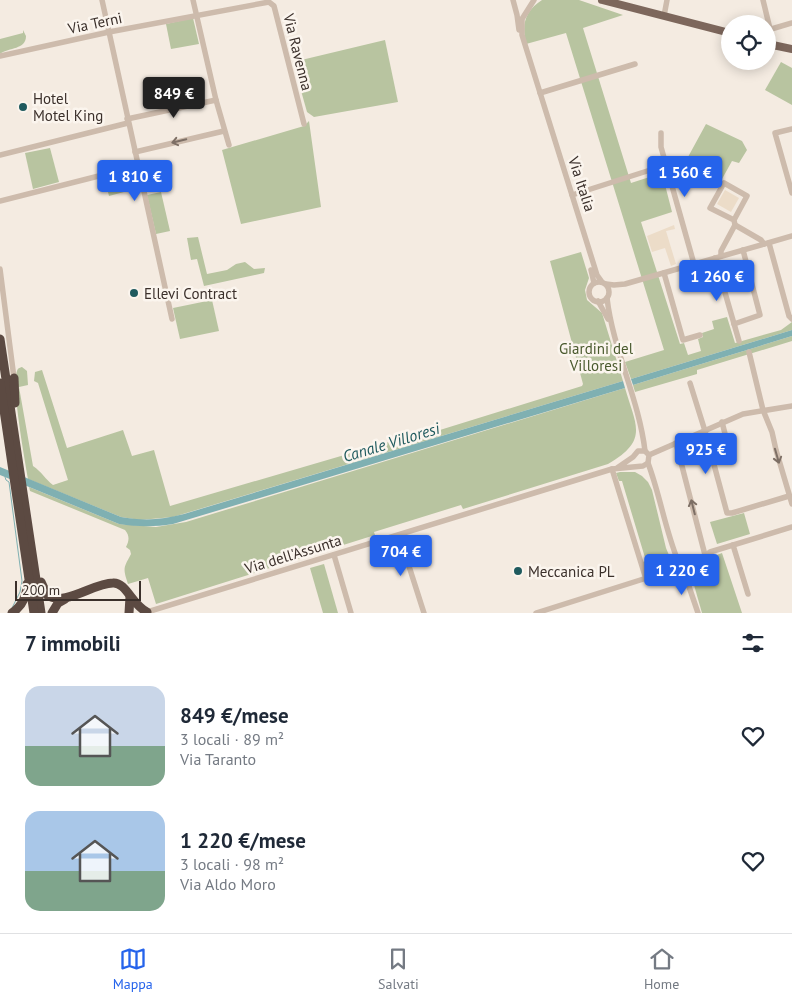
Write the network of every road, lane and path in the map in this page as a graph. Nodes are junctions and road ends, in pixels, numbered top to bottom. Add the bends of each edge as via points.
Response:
1 (102, 0) edge
2 (192, 0) edge
3 (513, 0) edge
4 (534, 0) edge
5 (602, 0) edge
6 (667, 0) edge
7 (763, 0) edge
8 (766, 15) edge
9 (196, 16) junction
10 (664, 16) junction
11 (792, 23) edge
12 (776, 27) edge
13 (721, 30) edge
14 (109, 32) junction
15 (0, 56) edge
16 (635, 64) dead end
17 (531, 74) junction
18 (540, 93) junction
19 (216, 100) junction
20 (543, 110) junction
21 (128, 121) junction
22 (304, 124) dead end
23 (792, 129) edge
24 (224, 131) junction
25 (661, 133) dead end
26 (228, 145) dead end
27 (135, 152) junction
28 (0, 155) edge
29 (666, 165) junction
30 (138, 166) junction
31 (564, 180) junction
32 (792, 193) edge
33 (572, 195) junction
34 (0, 201) edge
35 (574, 212) junction
36 (734, 223) junction
37 (792, 236) edge
38 (767, 244) junction
39 (743, 250) junction
40 (718, 257) junction
41 (694, 264) junction
42 (0, 270) edge
43 (664, 273) junction
44 (594, 283) junction
45 (604, 283) junction
46 (625, 284) junction
47 (608, 295) junction
48 (598, 302) junction
49 (791, 318) edge
50 (172, 319) dead end
51 (734, 324) junction
52 (612, 328) junction
53 (700, 335) dead end
54 (0, 339) edge
55 (739, 340) dead end
56 (749, 352) dead end
57 (14, 378) joint
58 (0, 383) edge
59 (690, 383) dead end
60 (792, 406) edge
61 (763, 410) junction
62 (722, 422) junction
63 (705, 431) junction
64 (642, 432) junction
65 (676, 444) junction
66 (638, 451) junction
67 (647, 453) junction
68 (633, 457) junction
69 (732, 461) dead end
70 (648, 463) junction
71 (639, 466) junction
72 (17, 469) junction
73 (614, 469) junction
74 (655, 480) junction
75 (789, 496) junction
76 (792, 504) edge
77 (792, 527) edge
78 (399, 535) junction
79 (733, 545) junction
80 (334, 555) junction
81 (705, 555) junction
82 (30, 556) junction
83 (678, 561) junction
84 (686, 567) junction
85 (675, 569) junction
86 (646, 579) junction
87 (748, 594) dead end
88 (69, 596) junction
89 (136, 611) edge
90 (12, 613) edge
91 (34, 613) edge
92 (41, 613) edge
93 (52, 613) edge
94 (351, 613) edge
95 (424, 613) edge
96 (536, 613) edge
97 (698, 613) edge

1 - 14 street
2 - 9 street
3 - 17 street, Via Italia
4 - 18 street, Via Italia via 522,27
5 - 10 main road
6 - 10 street
7 - 8 street
9 - 14 street, Via Terni
9 - 19 street
9 - 22 street, Via Ravenna via 267,2 274,6
10 - 13 main road
11 - 12 street
14 - 15 street, Via Terni
14 - 21 street
16 - 18 street
17 - 18 street, Via Italia
17 - 20 street, Via Italia
18 - 20 street, Via Italia
18 - 33 street, Via Italia
19 - 21 street
19 - 24 street
20 - 31 street, Via Italia
21 - 27 street
21 - 28 street
23 - 32 street via 775,133
24 - 26 street
24 -> 27 street
25 - 29 street
27 - 30 street
29 - 33 street
29 - 41 street
30 - 34 street
30 - 50 street
31 - 33 street
31 - 35 street, Via Italia
33 - 35 street
33 - 45 street, Via Italia via 596,275
35 - 44 street, Via Italia
36 - 36 street via 747,196 724,183 710,208
36 - 38 street
36 - 40 street
37 - 38 street
38 - 39 street
38 - 49 street
39 - 40 street
39 - 51 street via 760,316
40 - 41 street
40 - 51 street
41 - 43 street
42 - 57 street
43 - 46 street
43 - 53 street via 683,340
44 - 45 street
44 - 48 street via 590,295
45 - 46 street via 614,286
45 - 47 street
46 - 47 street
47 - 48 street
47 - 52 street
48 - 52 street
51 - 55 street
52 - 64 street
54 - 72 highway
56 - 61 street
57 - 72 highway
58 - 72 highway
59 - 63 street
60 - 61 street
61 - 62 street
61 -> 75 street
62 - 63 street
62 - 69 street
63 - 65 street
63 - 75 street via 727,513
64 - 66 street
64 - 67 street
65 - 67 street
81 -> 65 street
66 - 67 street
66 - 68 street
67 - 70 street
68 - 71 street
68 - 73 street, Via dell'Assunta
70 - 71 street
70 - 74 street
71 - 73 street, Via dell'Assunta
71 - 74 street
72 - 82 highway
73 - 78 street, Via dell'Assunta
73 - 86 street
74 - 83 street
75 - 76 street
77 - 79 street
78 - 80 street, Via dell'Assunta
78 - 95 street
79 - 81 street
79 - 87 street
80 - 89 street, Via dell'Assunta
80 - 94 street
81 - 84 street
82 - 88 highway via 39,568 46,596 58,599
82 - 90 highway via 24,563 25,595
82 - 91 highway
82 - 92 highway
83 - 84 street via 682,560
83 - 85 street
84 - 85 street via 680,572
84 - 97 street
85 - 86 street
86 - 96 street
88 - 89 highway via 116,583 123,586
88 - 93 highway via 58,603

